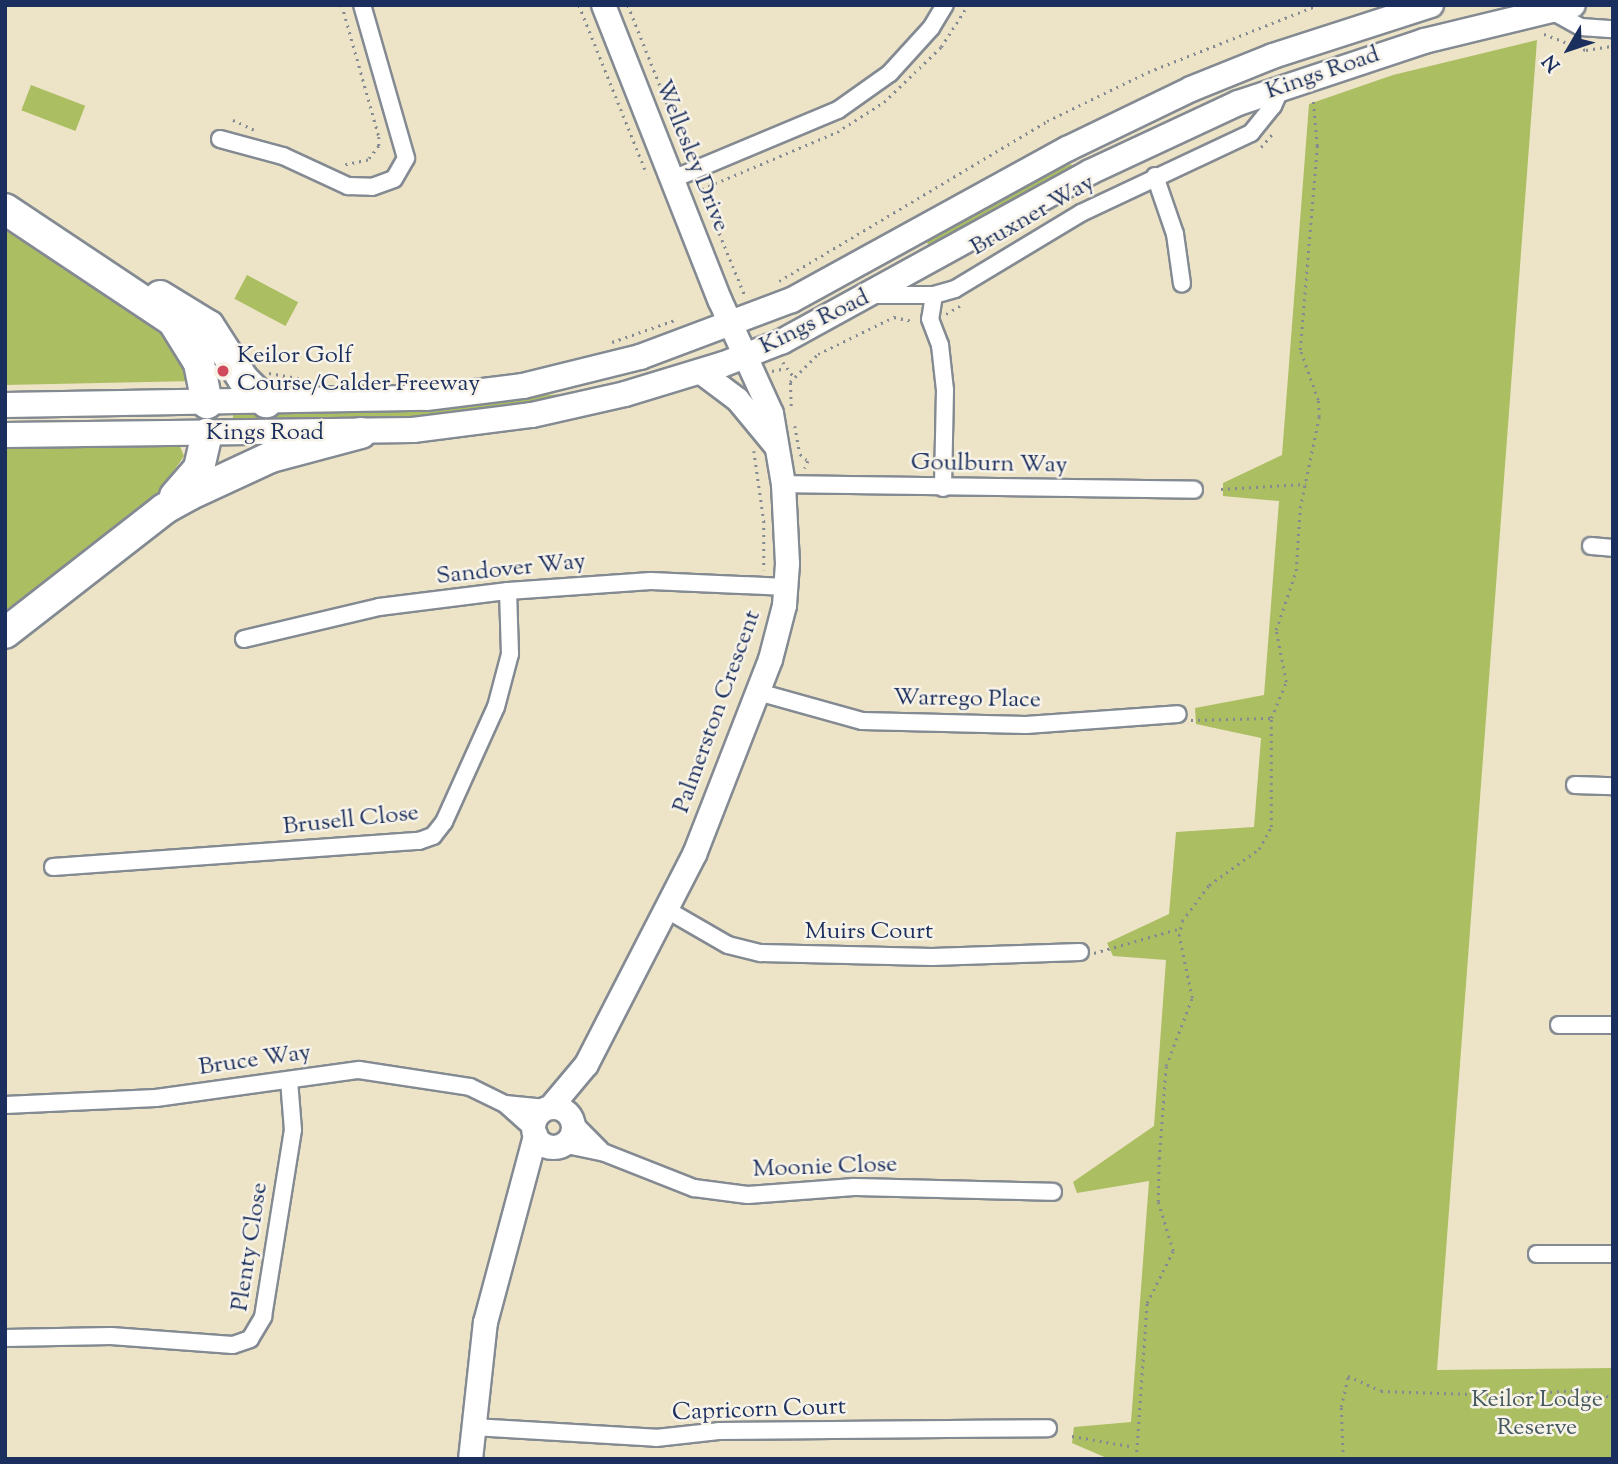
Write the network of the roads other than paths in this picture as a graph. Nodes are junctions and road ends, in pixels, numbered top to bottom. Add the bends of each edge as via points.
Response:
1 (362, 5) edge
2 (603, 5) edge
3 (945, 5) edge
4 (1431, 5) edge
5 (1562, 8) edge
6 (1613, 29) edge
7 (1273, 57) junction
8 (1281, 88) junction
9 (220, 139) dead end
10 (1155, 176) junction
11 (672, 177) junction
12 (5, 209) edge
13 (82, 262) junction
14 (1181, 284) dead end
15 (934, 295) junction
16 (872, 296) junction
17 (727, 316) junction
18 (752, 365) junction
19 (701, 372) junction
20 (266, 402) junction
21 (207, 403) junction
22 (5, 405) edge
23 (361, 433) junction
24 (207, 434) junction
25 (5, 435) edge
26 (779, 450) junction
27 (783, 484) junction
28 (943, 488) junction
29 (1194, 491) dead end
30 (164, 509) junction
31 (1591, 546) dead end
32 (1613, 548) edge
33 (775, 587) junction
34 (508, 591) junction
35 (5, 633) edge
36 (244, 639) dead end
37 (758, 692) junction
38 (1178, 714) road end
39 (1575, 786) dead end
40 (1613, 786) edge
41 (54, 867) dead end
42 (669, 911) junction
43 (1080, 952) road end
44 (1613, 1025) edge
45 (1559, 1026) dead end
46 (289, 1080) junction
47 (505, 1104) junction
48 (5, 1105) edge
49 (560, 1113) junction
50 (534, 1132) junction
51 (559, 1145) junction
52 (605, 1153) junction
53 (1054, 1192) dead end
54 (521, 1196) junction
55 (1537, 1254) dead end
56 (1613, 1254) edge
57 (5, 1338) edge
58 (473, 1427) junction
59 (1048, 1428) dead end
60 (470, 1459) edge

1 - 9 street via 404,149 405,166 394,179 372,187 348,186 283,156
2 - 11 street, Wellesley Drive
3 - 11 street via 931,28 890,73 838,110
4 - 7 main road, Kings Road
5 - 6 street via 1591,30
5 - 8 main road, Kings Road via 1424,41
7 - 8 main road
7 - 17 main road, Kings Road via 1131,116 844,274
8 - 10 street, Bruxner Way via 1251,133
8 - 16 main road, Kings Road via 1101,167
10 - 14 street via 1172,225
10 - 15 street, Bruxner Way via 1081,213 955,289
11 - 17 street, Wellesley Drive
12 - 13 highway
13 - 20 highway via 200,317 223,344 243,379
13 - 21 highway via 162,312 181,330 199,363
15 - 16 street, Bruxner Way
15 - 28 street via 930,319 940,345 944,390
16 - 18 main road, Kings Road
17 - 18 street, Wellesley Drive
17 - 20 main road, Kings Road via 640,358 523,386 426,398
18 - 19 main road, Kings Road
18 - 26 street, Palmerston Crescent
19 - 23 main road, Kings Road via 532,415
19 - 26 street via 737,399
20 - 21 main road, Kings Road
21 - 22 main road, Kings Road
21 - 24 main road
23 - 24 main road, Kings Road
23 - 30 highway via 250,465
24 - 25 main road, Kings Road
24 - 30 highway via 199,468
26 - 27 street, Palmerston Crescent
27 - 28 street, Goulburn Way
27 - 33 street, Palmerston Crescent
28 - 29 street, Goulburn Way
30 - 35 highway
31 - 32 street
33 - 34 street, Sandover Way via 651,581
33 - 37 street, Palmerston Crescent
34 - 36 street, Sandover Way via 379,607
34 - 41 street, Brusell Close via 510,654 496,707 444,822 433,836 419,841
37 - 38 street, Warrego Place via 862,721 1026,725
37 - 42 street, Palmerston Crescent
39 - 40 street
42 - 43 street, Muirs Court via 728,944 761,953 932,957
42 - 49 street, Palmerston Crescent
44 - 45 street
46 - 47 street, Bruce Way via 359,1070 470,1087
46 - 48 street, Bruce Way via 91,1104
46 - 57 street, Plenty Close via 293,1130 264,1317 250,1339 233,1345 111,1336
47 - 49 street, Bruce Way
47 - 50 street, Bruce Way
49 - 50 street via 536,1116
49 - 51 street via 571,1134
49 - 52 street, Moonie Close
50 - 51 street via 544,1144
50 - 54 street
51 - 52 street, Moonie Close
51 - 54 street
52 - 53 street, Moonie Close via 694,1188 748,1195 854,1187
54 - 58 street via 485,1322
55 - 56 street
58 - 59 street, Capricorn Court via 656,1438 719,1431
58 - 60 street

